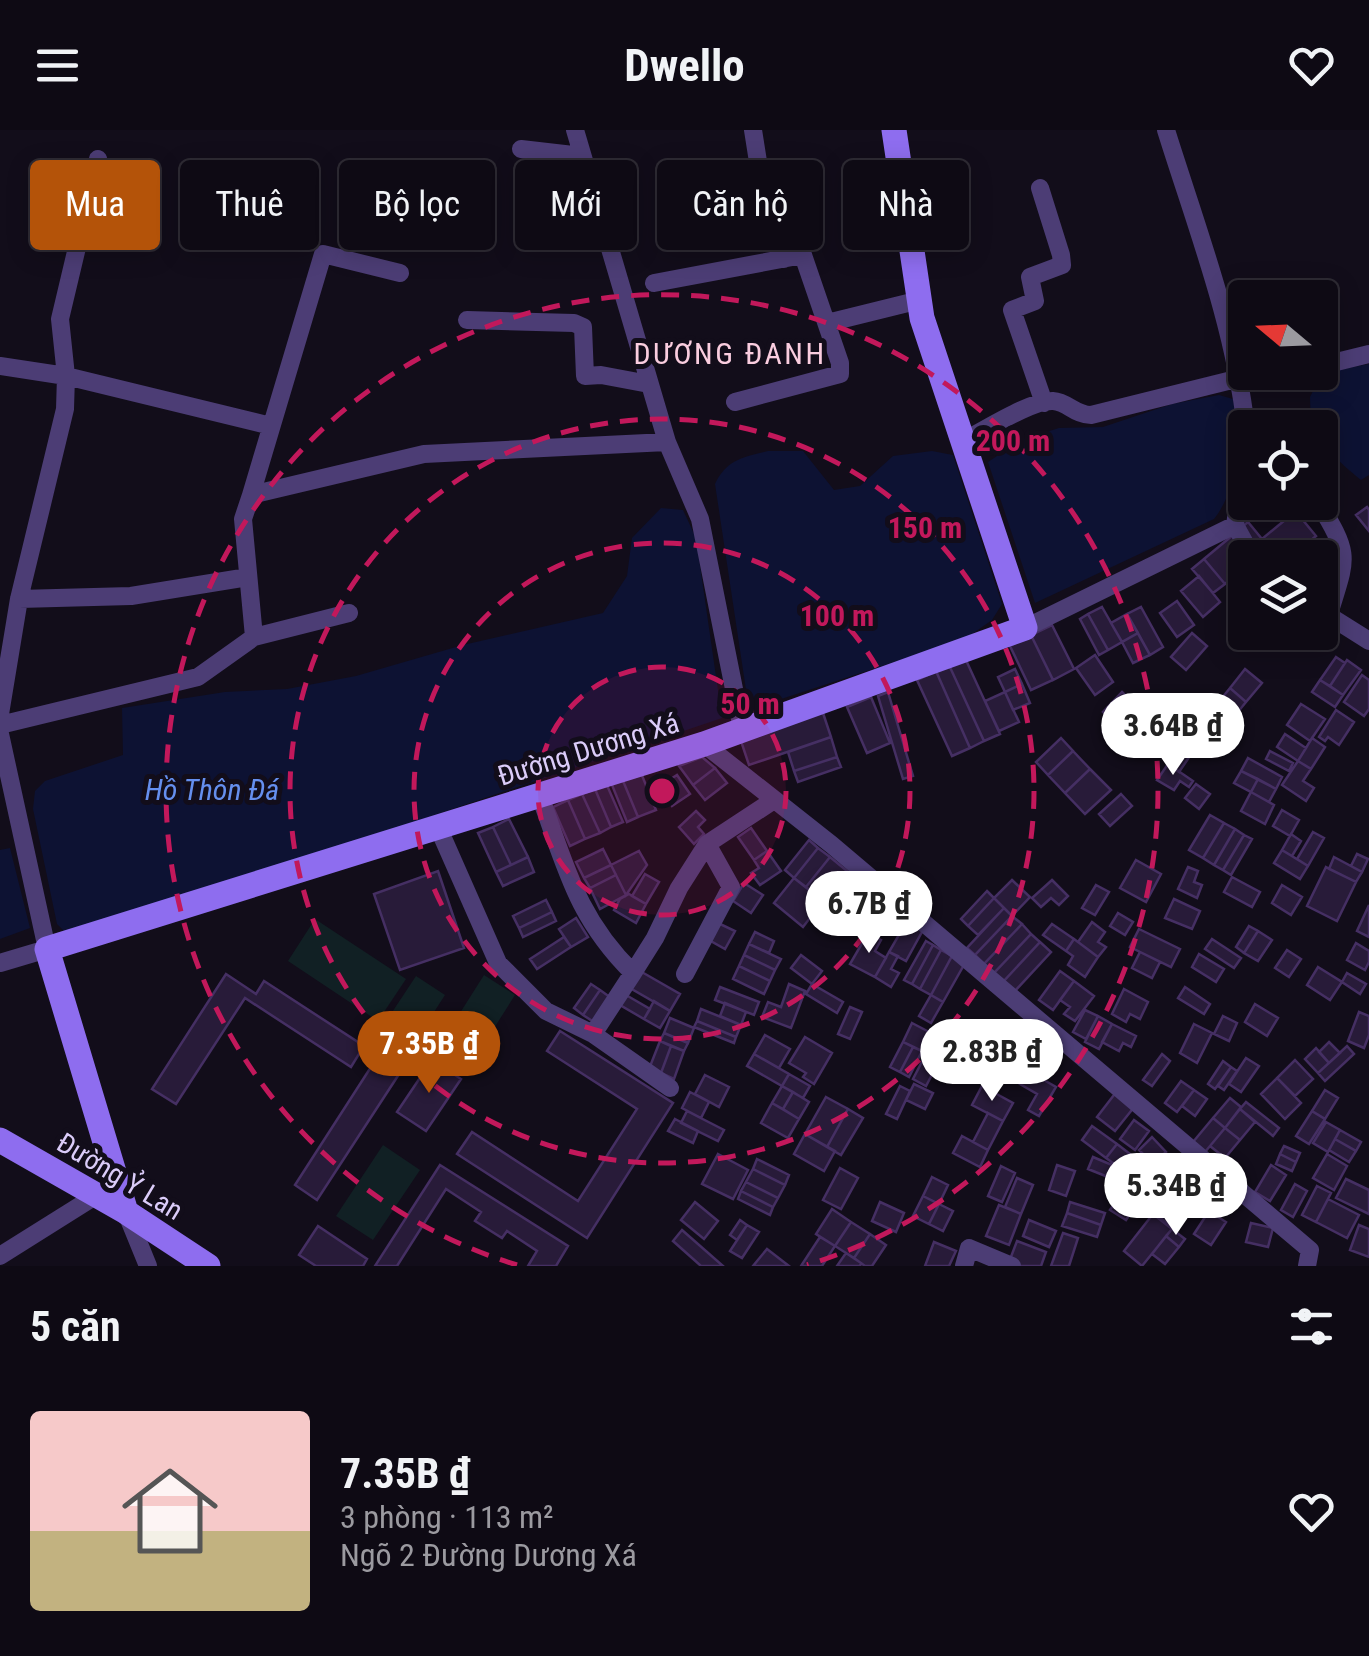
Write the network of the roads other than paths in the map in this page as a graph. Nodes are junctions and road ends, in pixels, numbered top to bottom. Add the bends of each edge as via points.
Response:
1 (575, 130) edge
2 (753, 130) edge
3 (894, 130) edge
4 (1166, 130) edge
5 (521, 150) dead end
6 (582, 156) junction
7 (1040, 188) dead end
8 (76, 250) edge
9 (784, 259) junction
10 (400, 273) dead end
11 (654, 283) dead end
12 (920, 300) junction
13 (467, 320) dead end
14 (827, 322) junction
15 (1228, 329) edge
16 (1369, 354) edge
17 (1338, 362) edge
18 (0, 366) edge
19 (66, 376) junction
20 (1228, 381) edge
21 (649, 384) junction
22 (735, 402) dead end
23 (1044, 403) junction
24 (271, 426) junction
25 (667, 442) junction
26 (964, 444) junction
27 (252, 496) junction
28 (1236, 520) edge
29 (1235, 525) junction
30 (1243, 540) edge
31 (1338, 540) edge
32 (248, 577) junction
33 (1338, 579) edge
34 (19, 599) junction
35 (349, 612) dead end
36 (1338, 621) edge
37 (1025, 628) junction
38 (254, 637) junction
39 (1369, 641) edge
40 (3, 674) edge
41 (0, 714) edge
42 (0, 725) edge
43 (742, 729) junction
44 (0, 734) edge
45 (704, 744) junction
46 (540, 796) junction
47 (774, 800) junction
48 (438, 828) junction
49 (707, 844) junction
50 (47, 949) junction
51 (0, 963) edge
52 (633, 972) junction
53 (685, 974) dead end
54 (593, 1034) junction
55 (670, 1088) dead end
56 (0, 1140) edge
57 (96, 1196) junction
58 (126, 1212) junction
59 (0, 1256) edge
60 (148, 1266) edge
61 (208, 1266) edge
62 (964, 1266) edge
63 (1012, 1266) edge
64 (1307, 1266) edge

1 - 6 street
2 - 9 street
3 - 12 street
4 - 15 street
5 - 6 street
6 - 21 street
7 - 23 street via 1062,266 1030,277 1035,301 1012,310
8 - 19 street via 60,319
9 - 11 street
9 - 14 street via 803,255
10 - 24 street via 323,254
12 - 14 street
12 - 26 street
13 - 21 street via 574,322 583,326 586,376
14 - 22 street via 840,374
16 - 17 street
18 - 19 street
19 - 24 street
19 - 34 street via 66,409
20 - 23 street via 1091,415
21 - 25 street
23 - 26 street
24 - 27 street
25 - 27 street via 424,454
25 - 43 street via 700,520
26 - 37 street
27 - 32 street via 243,519
28 - 29 street
29 - 30 street
29 - 37 street
31 - 33 street via 1345,563
32 - 34 street via 132,596
32 - 38 street
34 - 40 street
35 - 38 street
36 - 39 street
37 - 43 street, Đường Dương Xá
38 - 42 street via 198,677
40 - 41 street
43 - 45 street, Đường Dương Xá
44 - 50 street
45 - 46 street, Đường Dương Xá
45 - 47 street
46 - 48 street, Đường Dương Xá
46 - 52 street via 587,918
47 - 49 street
47 - 64 street via 1310,1250
48 - 50 street, Đường Dương Xá
48 - 54 street via 498,963 546,1011
49 - 52 street
49 - 53 street via 731,887
50 - 51 street
50 - 58 street via 96,1086
52 - 54 street
54 - 55 street
56 - 57 street, Đường Ỷ Lan
57 - 58 street, Đường Ỷ Lan
57 - 59 street
58 - 60 street
58 - 61 street, Đường Ỷ Lan
62 - 63 street via 968,1248

